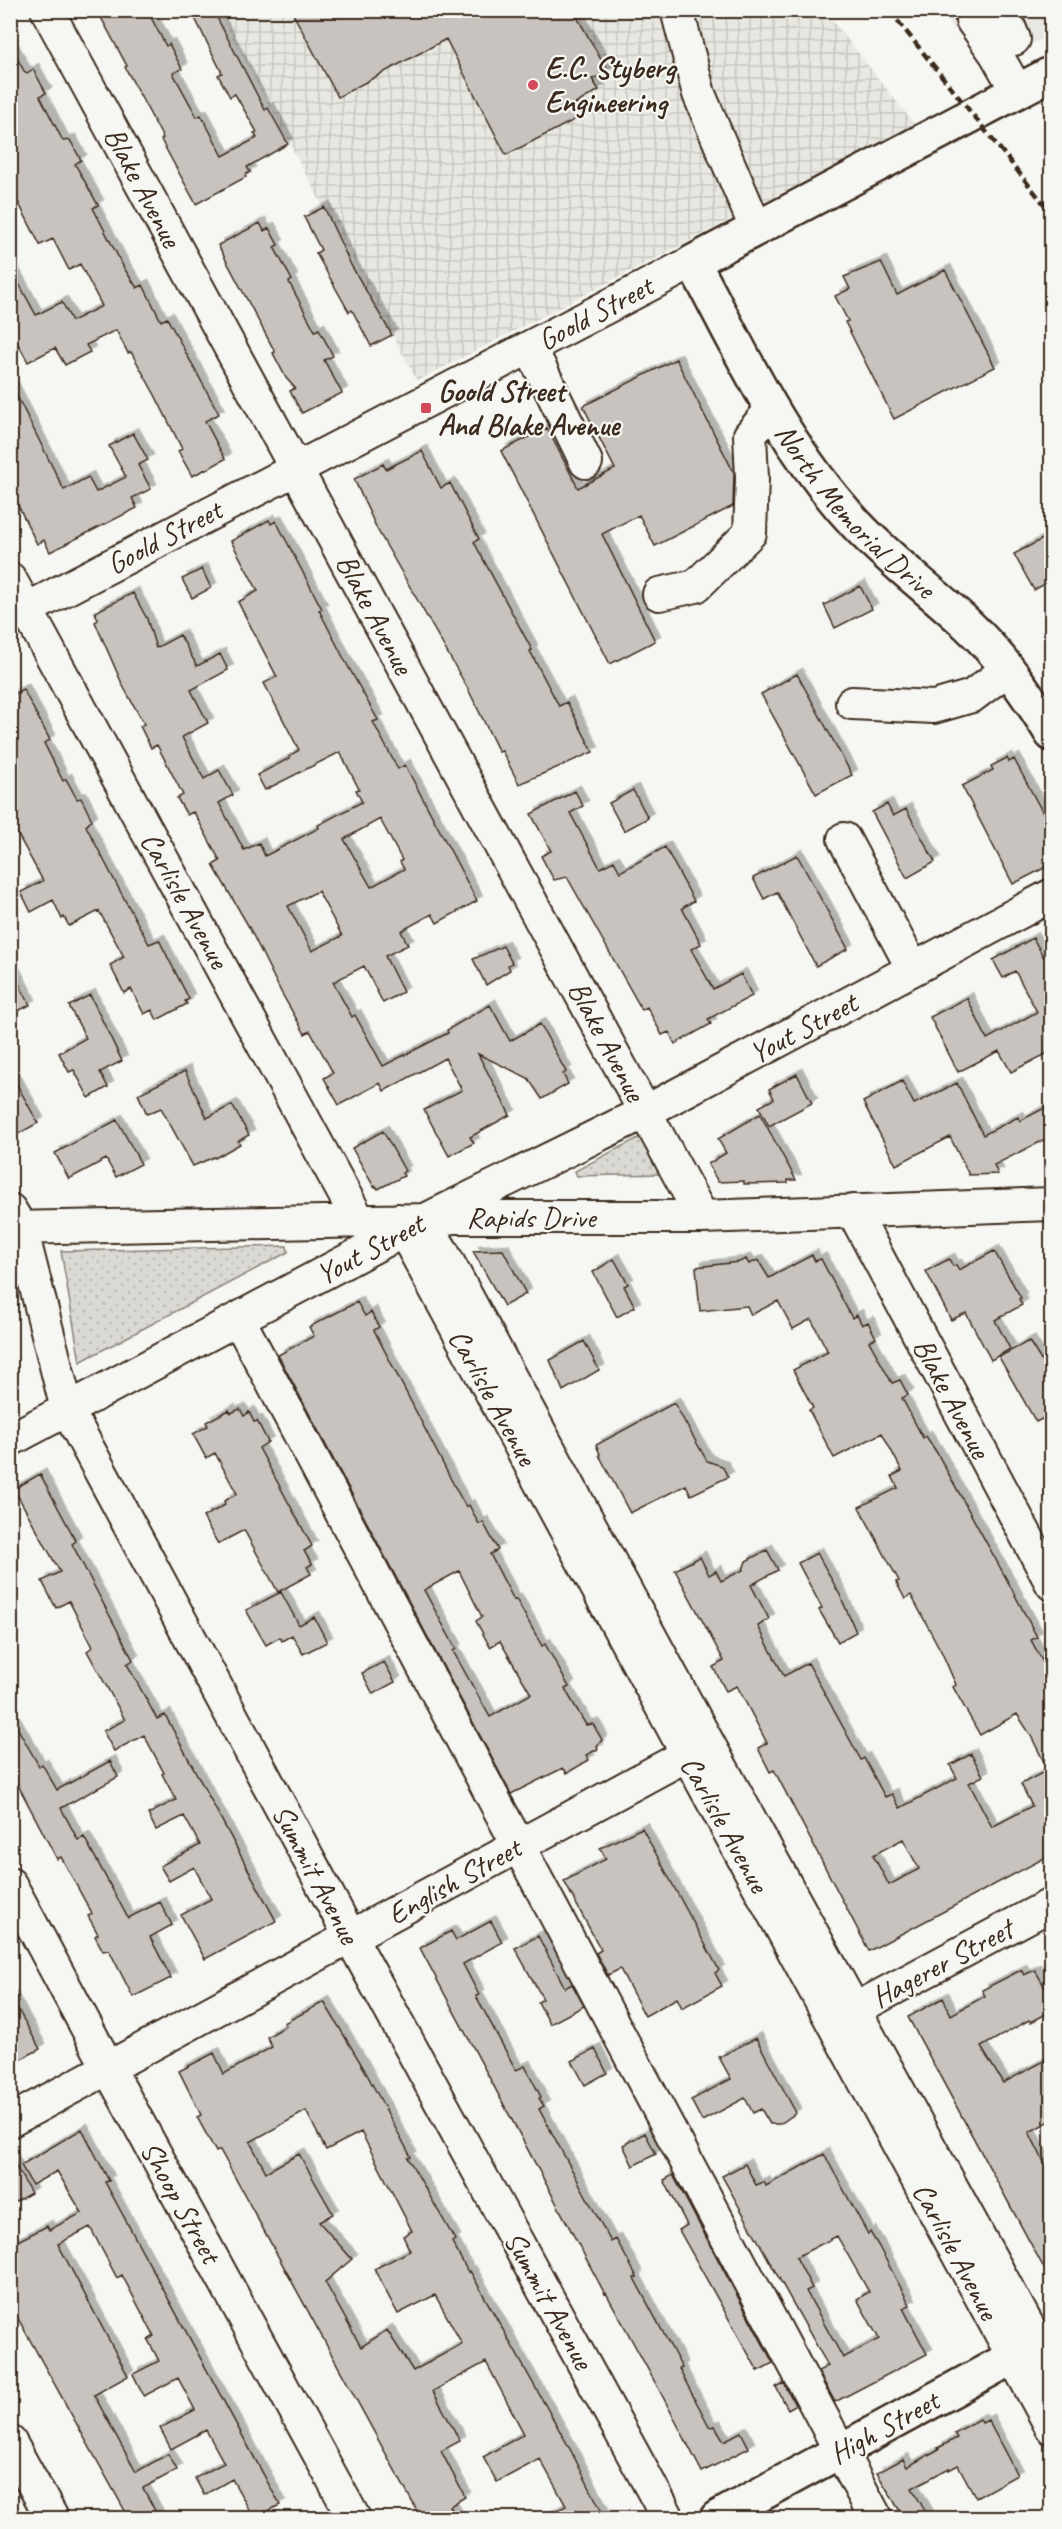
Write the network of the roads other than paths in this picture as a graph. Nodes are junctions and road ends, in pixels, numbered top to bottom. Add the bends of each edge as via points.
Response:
1 (47, 10) edge
2 (676, 10) edge
3 (972, 20) dead end
4 (1004, 34) edge
5 (1052, 73) edge
6 (1017, 91) junction
7 (756, 228) junction
8 (693, 261) junction
9 (530, 347) junction
10 (772, 409) junction
11 (586, 462) dead end
12 (296, 469) junction
13 (10, 579) edge
14 (659, 594) dead end
15 (19, 613) edge
16 (1008, 669) junction
17 (852, 703) dead end
18 (1052, 734) edge
19 (844, 839) dead end
20 (1052, 895) edge
21 (913, 969) junction
22 (645, 1112) junction
23 (1052, 1204) edge
24 (853, 1211) junction
25 (702, 1217) junction
26 (359, 1221) junction
27 (14, 1222) edge
28 (408, 1224) junction
29 (239, 1320) junction
30 (67, 1409) junction
31 (10, 1440) edge
32 (1052, 1584) edge
33 (698, 1749) junction
34 (518, 1846) junction
35 (10, 1884) edge
36 (1052, 1904) edge
37 (351, 1938) junction
38 (843, 2016) junction
39 (109, 2069) junction
40 (10, 2121) edge
41 (1038, 2352) edge
42 (1052, 2428) edge
43 (10, 2442) edge
44 (839, 2451) junction
45 (52, 2518) edge
46 (354, 2518) edge
47 (668, 2518) edge
48 (717, 2518) edge
49 (876, 2518) edge

1 - 12 street, Blake Avenue
2 - 7 street via 699,94
3 - 4 street
4 - 6 street
5 - 6 main road, Goold Street
6 - 7 main road, Goold Street
7 - 8 main road, Goold Street
8 - 9 street, Goold Street
8 - 10 main road, North Memorial Drive
9 - 11 street
9 - 12 street, Goold Street
10 - 14 street via 750,435 750,533 696,586
10 - 16 main road, North Memorial Drive via 819,482 855,524 970,627
12 - 15 street, Goold Street
12 - 22 street, Blake Avenue
13 - 15 street, Carlisle Avenue
15 - 26 street, Carlisle Avenue
16 - 17 street via 972,696 934,707
16 - 18 main road, North Memorial Drive
19 - 21 street
20 - 21 street, Yout Street
21 - 22 street, Yout Street
22 - 25 street, Blake Avenue
22 - 28 street, Yout Street
23 - 24 street, Rapids Drive
24 - 25 street, Rapids Drive
24 - 32 street, Blake Avenue
25 - 28 street, Rapids Drive via 454,1217
26 - 27 street, Rapids Drive
26 - 28 street, Rapids Drive
27 - 30 street, Summit Avenue
28 - 29 street, Yout Street
28 - 33 street, Carlisle Avenue via 442,1251
29 - 30 street, Yout Street
29 - 34 street
30 - 31 street, Yout Street
30 - 37 street, Summit Avenue
33 - 34 street, English Street
33 - 38 street, Carlisle Avenue
34 - 37 street, English Street
34 - 44 street
35 - 39 street, Shoop Street
36 - 38 street, Hagerer Street
37 - 39 street, English Street
37 - 47 street, Summit Avenue
38 - 41 street, Carlisle Avenue
39 - 40 street, English Street
39 - 46 street, Shoop Street
41 - 42 street, Carlisle Avenue
41 - 44 main road, High Street
43 - 45 street
44 - 48 main road, High Street
44 - 49 street

